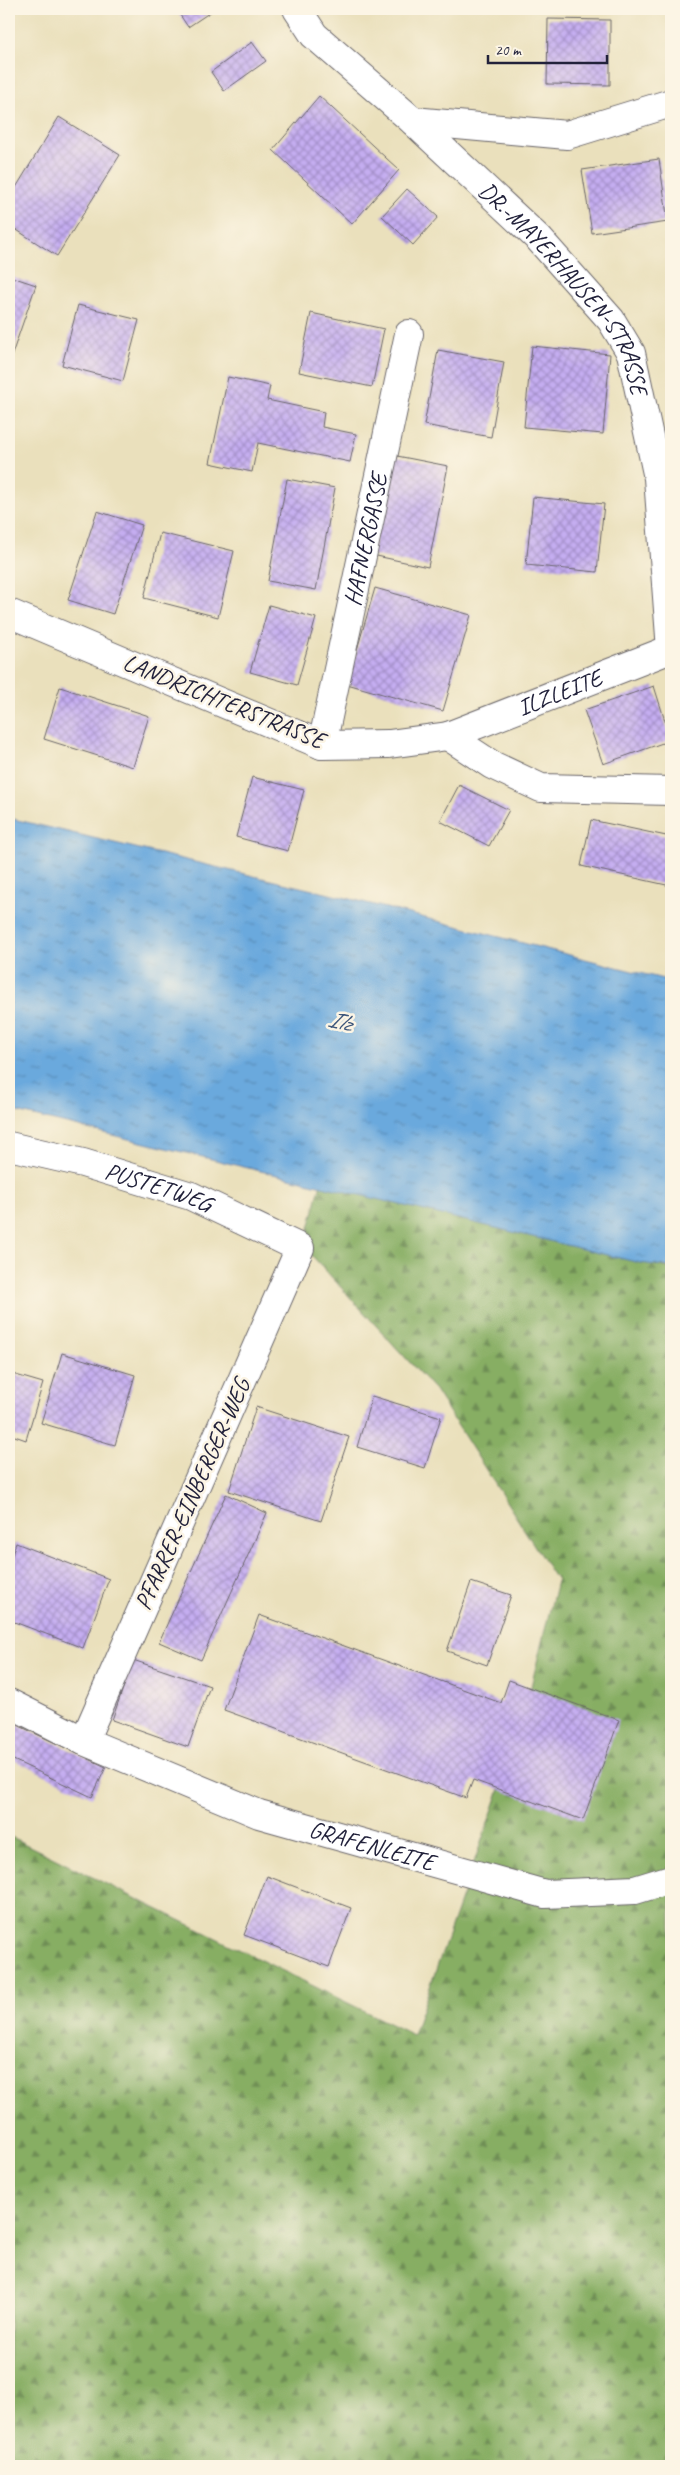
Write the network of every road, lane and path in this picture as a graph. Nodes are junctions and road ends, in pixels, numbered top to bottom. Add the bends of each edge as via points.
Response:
1 (297, 9) edge
2 (671, 103) edge
3 (413, 121) junction
4 (409, 334) dead end
5 (9, 612) edge
6 (671, 650) edge
7 (448, 736) junction
8 (322, 745) junction
9 (671, 791) edge
10 (9, 1146) edge
11 (300, 1248) joint
12 (9, 1703) edge
13 (84, 1741) junction
14 (671, 1879) edge

1 - 3 street, DR.-MAYERHAUSEN-STRASSE via 314,35
2 - 3 street via 567,135
3 - 6 street, DR.-MAYERHAUSEN-STRASSE via 538,238 611,320 631,353 658,478
4 - 8 street, HAFNERGASSE
5 - 8 street, LANDRICHTERSTRASSE
6 - 7 street, ILZLEITE
7 - 8 street, LANDRICHTERSTRASSE via 389,744
7 - 9 street via 492,765 540,788
10 - 11 street, PUSTETWEG via 83,1163 191,1196
11 - 13 street, PFARRER-EINBERGER-WEG
12 - 13 street, GRAFENLEITE
13 - 14 street, GRAFENLEITE via 259,1814 545,1894 634,1890

